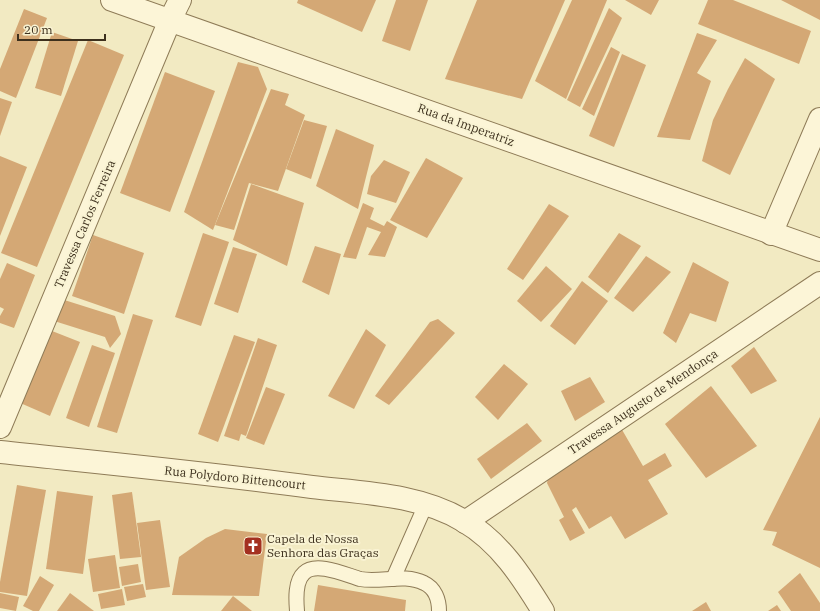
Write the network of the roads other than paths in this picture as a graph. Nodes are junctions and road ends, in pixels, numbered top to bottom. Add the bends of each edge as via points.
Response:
1 (112, 0) edge
2 (180, 0) edge
3 (170, 20) junction
4 (820, 119) edge
5 (772, 234) junction
6 (820, 250) edge
7 (820, 283) edge
8 (0, 427) edge
9 (0, 452) edge
10 (426, 504) junction
11 (465, 522) junction
12 (393, 579) junction
13 (297, 611) edge
14 (439, 611) edge
15 (543, 611) edge

1 - 3 street, Rua da Imperatriz
2 - 3 street, Travessa Carlos Ferreira
3 - 5 street, Rua da Imperatriz
3 - 8 street, Travessa Carlos Ferreira
4 - 5 street
5 - 6 street, Rua da Imperatriz
7 - 11 street, Travessa Augusto de Mendonça
9 - 10 street, Rua Polydoro Bittencourt via 272,482
10 - 11 street, Rua Polydoro Bittencourt via 446,511
10 - 12 lane
11 - 15 street, Rua Polydoro Bittencourt via 488,539 511,563
12 - 13 lane via 375,581 325,568 314,568 305,572 299,580
12 - 14 lane via 411,579 425,583 434,590 439,601

